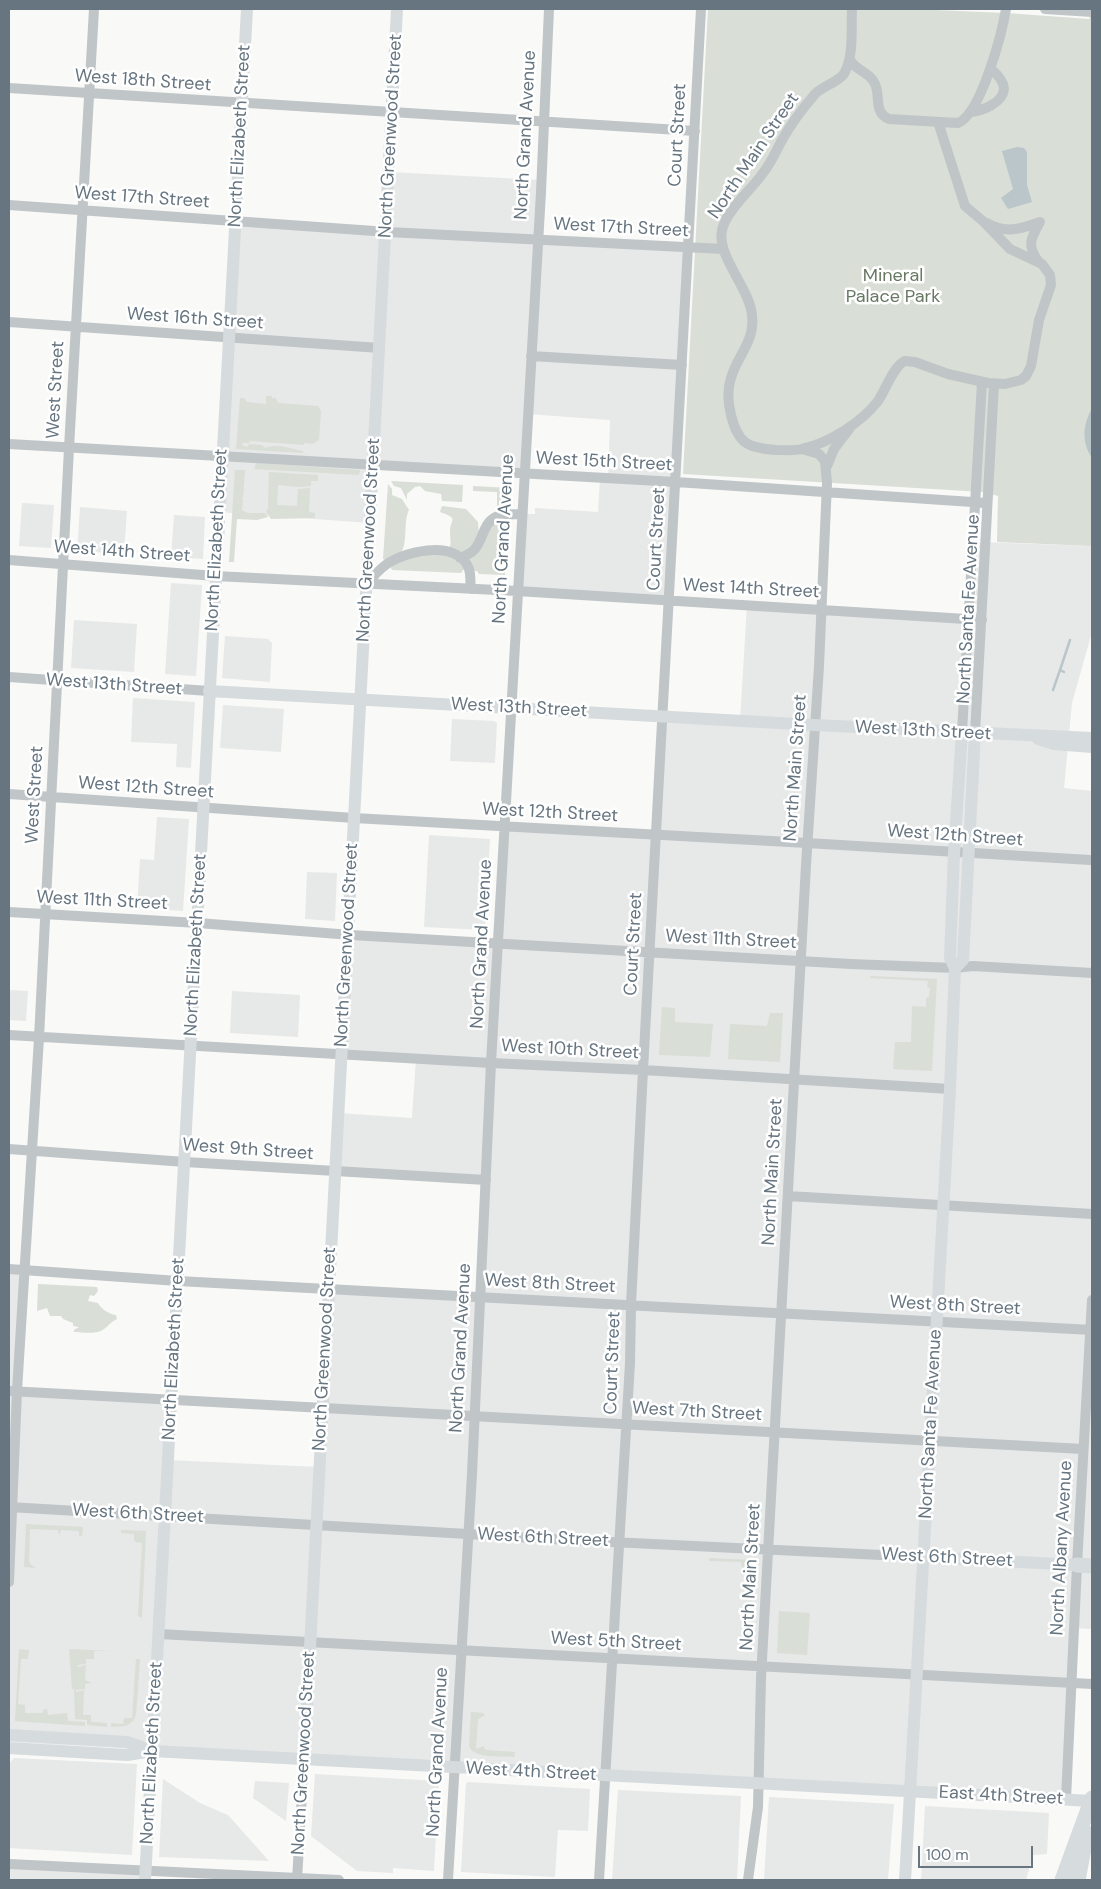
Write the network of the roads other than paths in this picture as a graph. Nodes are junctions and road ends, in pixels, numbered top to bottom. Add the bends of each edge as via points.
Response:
1 (94, 9) edge
2 (247, 9) edge
3 (397, 9) edge
4 (549, 9) edge
5 (701, 9) edge
6 (852, 9) edge
7 (1044, 9) edge
8 (1006, 11) edge
9 (1092, 12) edge
10 (850, 60) junction
11 (992, 69) junction
12 (9, 88) edge
13 (88, 94) junction
14 (242, 104) junction
15 (970, 112) junction
16 (392, 113) junction
17 (543, 122) junction
18 (938, 122) junction
19 (695, 131) junction
20 (9, 205) edge
21 (82, 211) junction
22 (235, 221) junction
23 (984, 222) junction
24 (386, 232) junction
25 (538, 240) junction
26 (689, 248) junction
27 (723, 249) junction
28 (1042, 264) junction
29 (9, 322) edge
30 (76, 327) junction
31 (228, 338) junction
32 (380, 348) junction
33 (531, 356) junction
34 (682, 365) junction
35 (982, 382) junction
36 (994, 384) junction
37 (850, 428) junction
38 (9, 444) edge
39 (69, 448) junction
40 (802, 449) junction
41 (221, 457) junction
42 (374, 466) junction
43 (827, 466) junction
44 (524, 474) junction
45 (676, 482) junction
46 (827, 492) junction
47 (974, 503) junction
48 (987, 503) junction
49 (522, 514) junction
50 (460, 558) junction
51 (9, 560) edge
52 (63, 564) junction
53 (215, 576) junction
54 (367, 583) junction
55 (470, 588) junction
56 (517, 591) junction
57 (670, 600) junction
58 (822, 609) junction
59 (967, 619) junction
60 (982, 620) junction
61 (9, 677) edge
62 (57, 680) junction
63 (209, 691) junction
64 (361, 700) junction
65 (510, 707) junction
66 (663, 716) junction
67 (814, 725) junction
68 (968, 733) junction
69 (1029, 736) junction
70 (1092, 738) edge
71 (1092, 747) edge
72 (9, 794) edge
73 (52, 797) junction
74 (203, 808) junction
75 (354, 818) junction
76 (505, 827) junction
77 (656, 836) junction
78 (807, 843) junction
79 (954, 853) junction
80 (967, 854) junction
81 (1090, 860) dead end
82 (9, 912) edge
83 (45, 914) junction
84 (198, 923) junction
85 (348, 935) junction
86 (498, 944) junction
87 (650, 952) junction
88 (801, 961) junction
89 (955, 968) junction
90 (1092, 973) edge
91 (9, 1036) edge
92 (39, 1038) junction
93 (190, 1046) junction
94 (341, 1054) junction
95 (491, 1063) junction
96 (643, 1070) junction
97 (794, 1079) junction
98 (950, 1089) junction
99 (9, 1149) edge
100 (33, 1151) junction
101 (185, 1162) junction
102 (335, 1172) junction
103 (486, 1180) junction
104 (788, 1196) junction
105 (942, 1205) junction
106 (1092, 1214) edge
107 (9, 1269) edge
108 (26, 1270) junction
109 (178, 1281) junction
110 (328, 1288) junction
111 (480, 1297) junction
112 (1092, 1300) edge
113 (631, 1304) junction
114 (782, 1313) junction
115 (937, 1321) junction
116 (1091, 1330) edge
117 (13, 1391) edge
118 (171, 1400) junction
119 (323, 1408) junction
120 (475, 1416) junction
121 (627, 1424) junction
122 (776, 1432) junction
123 (930, 1440) junction
124 (1083, 1449) junction
125 (11, 1507) edge
126 (165, 1516) junction
127 (316, 1524) junction
128 (468, 1534) junction
129 (620, 1543) junction
130 (769, 1550) junction
131 (923, 1557) junction
132 (1077, 1565) junction
133 (1092, 1566) edge
134 (9, 1582) edge
135 (159, 1634) junction
136 (310, 1642) junction
137 (460, 1650) junction
138 (613, 1658) junction
139 (762, 1667) junction
140 (916, 1675) junction
141 (1072, 1683) junction
142 (1092, 1684) edge
143 (9, 1736) edge
144 (9, 1748) edge
145 (152, 1751) junction
146 (304, 1760) junction
147 (454, 1768) junction
148 (606, 1776) junction
149 (758, 1784) junction
150 (910, 1791) junction
151 (1066, 1799) junction
152 (1092, 1799) edge
153 (1092, 1808) edge
154 (1084, 1829) junction
155 (9, 1864) edge
156 (145, 1876) edge
157 (297, 1879) edge
158 (339, 1880) edge
159 (448, 1880) edge
160 (599, 1880) edge
161 (748, 1880) edge
162 (906, 1880) edge
163 (1062, 1880) edge
164 (1078, 1880) edge

1 - 13 street, West Street
2 - 14 main road, North Elizabeth Street
3 - 16 main road, North Greenwood Street
4 - 17 street, North Grand Avenue
5 - 19 street, Court Street
6 - 10 street
7 - 9 street
8 - 11 street
10 - 18 street via 855,68 874,81 877,104 885,117
10 - 27 street, North Main Street via 842,76 820,89 809,102 764,172 725,220
11 - 15 street
11 - 15 street via 1001,80 1002,94 987,108
12 - 13 street, West 18th Street
13 - 14 street, West 18th Street
13 - 21 street, West Street
14 - 16 street, West 18th Street
14 - 22 main road, North Elizabeth Street
15 - 18 street via 958,123
16 - 17 street, West 18th Street
16 - 24 main road, North Greenwood Street
17 - 19 street, West 18th Street
17 - 25 street, North Grand Avenue
18 - 23 street via 965,206
19 - 26 street, Court Street
20 - 21 street, West 17th Street
21 - 22 street, West 17th Street
21 - 30 street, West Street
22 - 24 street, West 17th Street
22 - 31 main road, North Elizabeth Street
23 - 28 street via 1010,249
23 - 28 street via 1011,230 1040,222 1030,246
24 - 25 street, West 17th Street
24 - 32 main road, North Greenwood Street
25 - 26 street, West 17th Street
25 - 33 street, North Grand Avenue
26 - 27 street, West 17th Street
26 - 34 street, Court Street
27 - 40 street, North Main Street via 745,289 752,314 751,337 729,387 728,402 735,430 745,443 755,448
28 - 36 street via 1050,275 1051,285 1039,320 1031,366 1021,380
29 - 30 street, West 16th Street
30 - 31 street, West 16th Street
30 - 39 street, West Street
31 - 32 street, West 16th Street
31 - 41 main road, North Elizabeth Street
32 - 42 main road, North Greenwood Street
33 - 34 street
33 - 44 street, North Grand Avenue
34 - 45 street, Court Street
35 - 36 street
35 - 37 street, North Main Street via 916,362 901,362 878,400
35 - 47 street, North Santa Fe Avenue
36 - 48 street, North Santa Fe Avenue
37 - 40 street, North Main Street
37 - 43 street, North Main Street
38 - 39 street, West 15th Street
39 - 41 street, West 15th Street
39 - 52 street, West Street
40 - 43 street, North Main Street via 819,454
41 - 42 street, West 15th Street
41 - 53 main road, North Elizabeth Street
42 - 44 street, West 15th Street
42 - 54 main road, North Greenwood Street
43 - 46 street, North Main Street
44 - 45 street, West 15th Street
44 - 49 street, North Grand Avenue
45 - 46 street, West 15th Street
45 - 57 street, Court Street
46 - 47 street, West 15th Street
46 - 58 street, North Main Street
47 - 48 street, West 15th Street
47 - 59 street, North Santa Fe Avenue
48 - 60 street, North Santa Fe Avenue
49 - 50 street via 498,516 491,520 477,547
49 - 56 street, North Grand Avenue
50 - 54 street via 437,550 410,554 388,563
50 - 55 street via 470,571
51 - 52 street, West 14th Street
52 - 53 street, West 14th Street
52 - 62 street, West Street
53 - 54 street, West 14th Street
53 - 63 main road, North Elizabeth Street
54 - 55 street, West 14th Street
54 - 64 main road, North Greenwood Street
55 - 56 street, West 14th Street
56 - 57 street, West 14th Street
56 - 65 street, North Grand Avenue
57 - 58 street, West 14th Street
57 - 66 street, Court Street
58 - 59 street, West 14th Street
58 - 67 street, North Main Street
59 - 60 street, West 14th Street
59 - 68 street, North Santa Fe Avenue
60 - 68 street, North Santa Fe Avenue
61 - 62 street, West 13th Street
62 - 63 street, West 13th Street
62 - 73 street, West Street
63 - 64 main road, West 13th Street
63 - 74 main road, North Elizabeth Street
64 - 65 main road, West 13th Street
64 - 75 main road, North Greenwood Street
65 - 66 main road, West 13th Street
65 - 76 street, North Grand Avenue
66 - 67 main road, West 13th Street
66 - 77 street, Court Street
67 - 68 main road, West 13th Street
67 - 78 street, North Main Street
68 - 69 main road, West 13th Street
68 - 79 main road, North Santa Fe Avenue
68 - 80 main road, North Santa Fe Avenue
69 - 70 main road, West 13th Street
69 - 71 main road, West 13th Street via 1054,744
72 - 73 street, West 12th Street
73 - 74 street, West 12th Street
73 - 83 street, West Street
74 - 75 street, West 12th Street
74 - 84 main road, North Elizabeth Street
75 - 76 street, West 12th Street
75 - 85 main road, North Greenwood Street
76 - 77 street, West 12th Street
76 - 86 street, North Grand Avenue
77 - 78 street, West 12th Street
77 - 87 street, Court Street
78 - 79 street, West 12th Street
78 - 88 street, North Main Street
79 - 80 street, West 12th Street
79 - 89 main road, North Santa Fe Avenue via 950,958
80 - 81 street, West 12th Street
80 - 89 main road, North Santa Fe Avenue via 963,960
82 - 83 street, West 11th Street
83 - 84 street, West 11th Street
83 - 92 street, West Street
84 - 85 street, West 11th Street
84 - 93 main road, North Elizabeth Street
85 - 86 street, West 11th Street
85 - 94 main road, North Greenwood Street
86 - 87 street, West 11th Street
86 - 95 street, North Grand Avenue
87 - 88 street, West 11th Street
87 - 96 street, Court Street
88 - 89 street, West 11th Street
88 - 97 street, North Main Street
89 - 90 street, West 11th Street via 973,966
89 - 98 main road, North Santa Fe Avenue
91 - 92 street, West 10th Street
92 - 93 street, West 10th Street
92 - 100 street, West Street
93 - 94 street, West 10th Street
93 - 101 main road, North Elizabeth Street
94 - 95 street, West 10th Street
94 - 102 main road, North Greenwood Street
95 - 96 street, West 10th Street
95 - 103 street, North Grand Avenue
96 - 97 street, West 10th Street
96 - 113 street, Court Street
97 - 98 street, West 10th Street
97 - 104 street, North Main Street
98 - 105 main road, North Santa Fe Avenue
99 - 100 street, West 9th Street
100 - 101 street, West 9th Street
100 - 108 street, West Street
101 - 102 street, West 9th Street
101 - 109 main road, North Elizabeth Street
102 - 103 street, West 9th Street
102 - 110 main road, North Greenwood Street
103 - 111 street, North Grand Avenue
104 - 105 street
104 - 114 street, North Main Street
105 - 106 street
105 - 115 main road, North Santa Fe Avenue
107 - 108 street, West 8th Street
108 - 109 street, West 8th Street
108 - 117 street, West Street
109 - 110 street, West 8th Street
109 - 118 main road, North Elizabeth Street
110 - 111 street, West 8th Street
110 - 119 main road, North Greenwood Street
111 - 113 street, West 8th Street
111 - 120 street, North Grand Avenue
112 - 116 street, North Albany Avenue
113 - 114 street, West 8th Street
113 - 121 street, Court Street
114 - 115 street, West 8th Street
114 - 122 street, North Main Street
115 - 116 street, West 8th Street
115 - 123 main road, North Santa Fe Avenue
116 - 124 street, North Albany Avenue
117 - 118 street, West 7th Street
117 - 125 street, West Street
118 - 119 street, West 7th Street
118 - 126 main road, North Elizabeth Street
119 - 120 street, West 7th Street
119 - 127 main road, North Greenwood Street
120 - 121 street, West 7th Street
120 - 128 street, North Grand Avenue
121 - 122 street, West 7th Street
121 - 129 street, Court Street
122 - 123 street, West 7th Street
122 - 130 street, North Main Street
123 - 124 street, West 7th Street
123 - 131 main road, North Santa Fe Avenue
124 - 132 street, North Albany Avenue
125 - 126 street, West 6th Street
125 - 134 street, West Street
126 - 127 street, West 6th Street
126 - 135 main road, North Elizabeth Street
127 - 128 street, West 6th Street
127 - 136 main road, North Greenwood Street
128 - 129 street, West 6th Street
128 - 137 street, North Grand Avenue
129 - 130 street, West 6th Street
129 - 138 street, Court Street
130 - 131 street, West 6th Street
130 - 139 street, North Main Street
131 - 132 main road, West 6th Street
131 - 140 main road, North Santa Fe Avenue
132 - 133 highway
132 - 141 street, North Albany Avenue
135 - 136 street, West 5th Street
135 - 145 main road, North Elizabeth Street
136 - 137 street, West 5th Street
136 - 146 main road, North Greenwood Street
137 - 138 street, West 5th Street
137 - 147 street, North Grand Avenue
138 - 139 street, West 5th Street
138 - 148 street, Court Street
139 - 140 street, West 5th Street
139 - 149 street, North Main Street
140 - 141 street, West 5th Street
140 - 150 main road, North Santa Fe Avenue
141 - 142 street, West 5th Street
141 - 151 street, North Albany Avenue
143 - 145 main road, West 4th Street via 127,1742
144 - 145 main road, West 4th Street via 127,1755
145 - 146 main road, West 4th Street
145 - 156 main road, North Elizabeth Street
146 - 147 main road, West 4th Street
146 - 157 street, North Greenwood Street
147 - 148 main road, West 4th Street
147 - 159 street, North Grand Avenue
148 - 149 main road, West 4th Street
148 - 160 street, Court Street
149 - 150 main road, West 4th Street
149 - 161 street, North Main Street
150 - 151 main road, East 4th Street
150 - 162 main road, North Santa Fe Avenue
151 - 152 main road, East 4th Street
152 - 154 highway
153 - 154 highway
154 - 163 highway
154 - 164 highway
155 - 156 street
156 - 157 street
157 - 158 street

